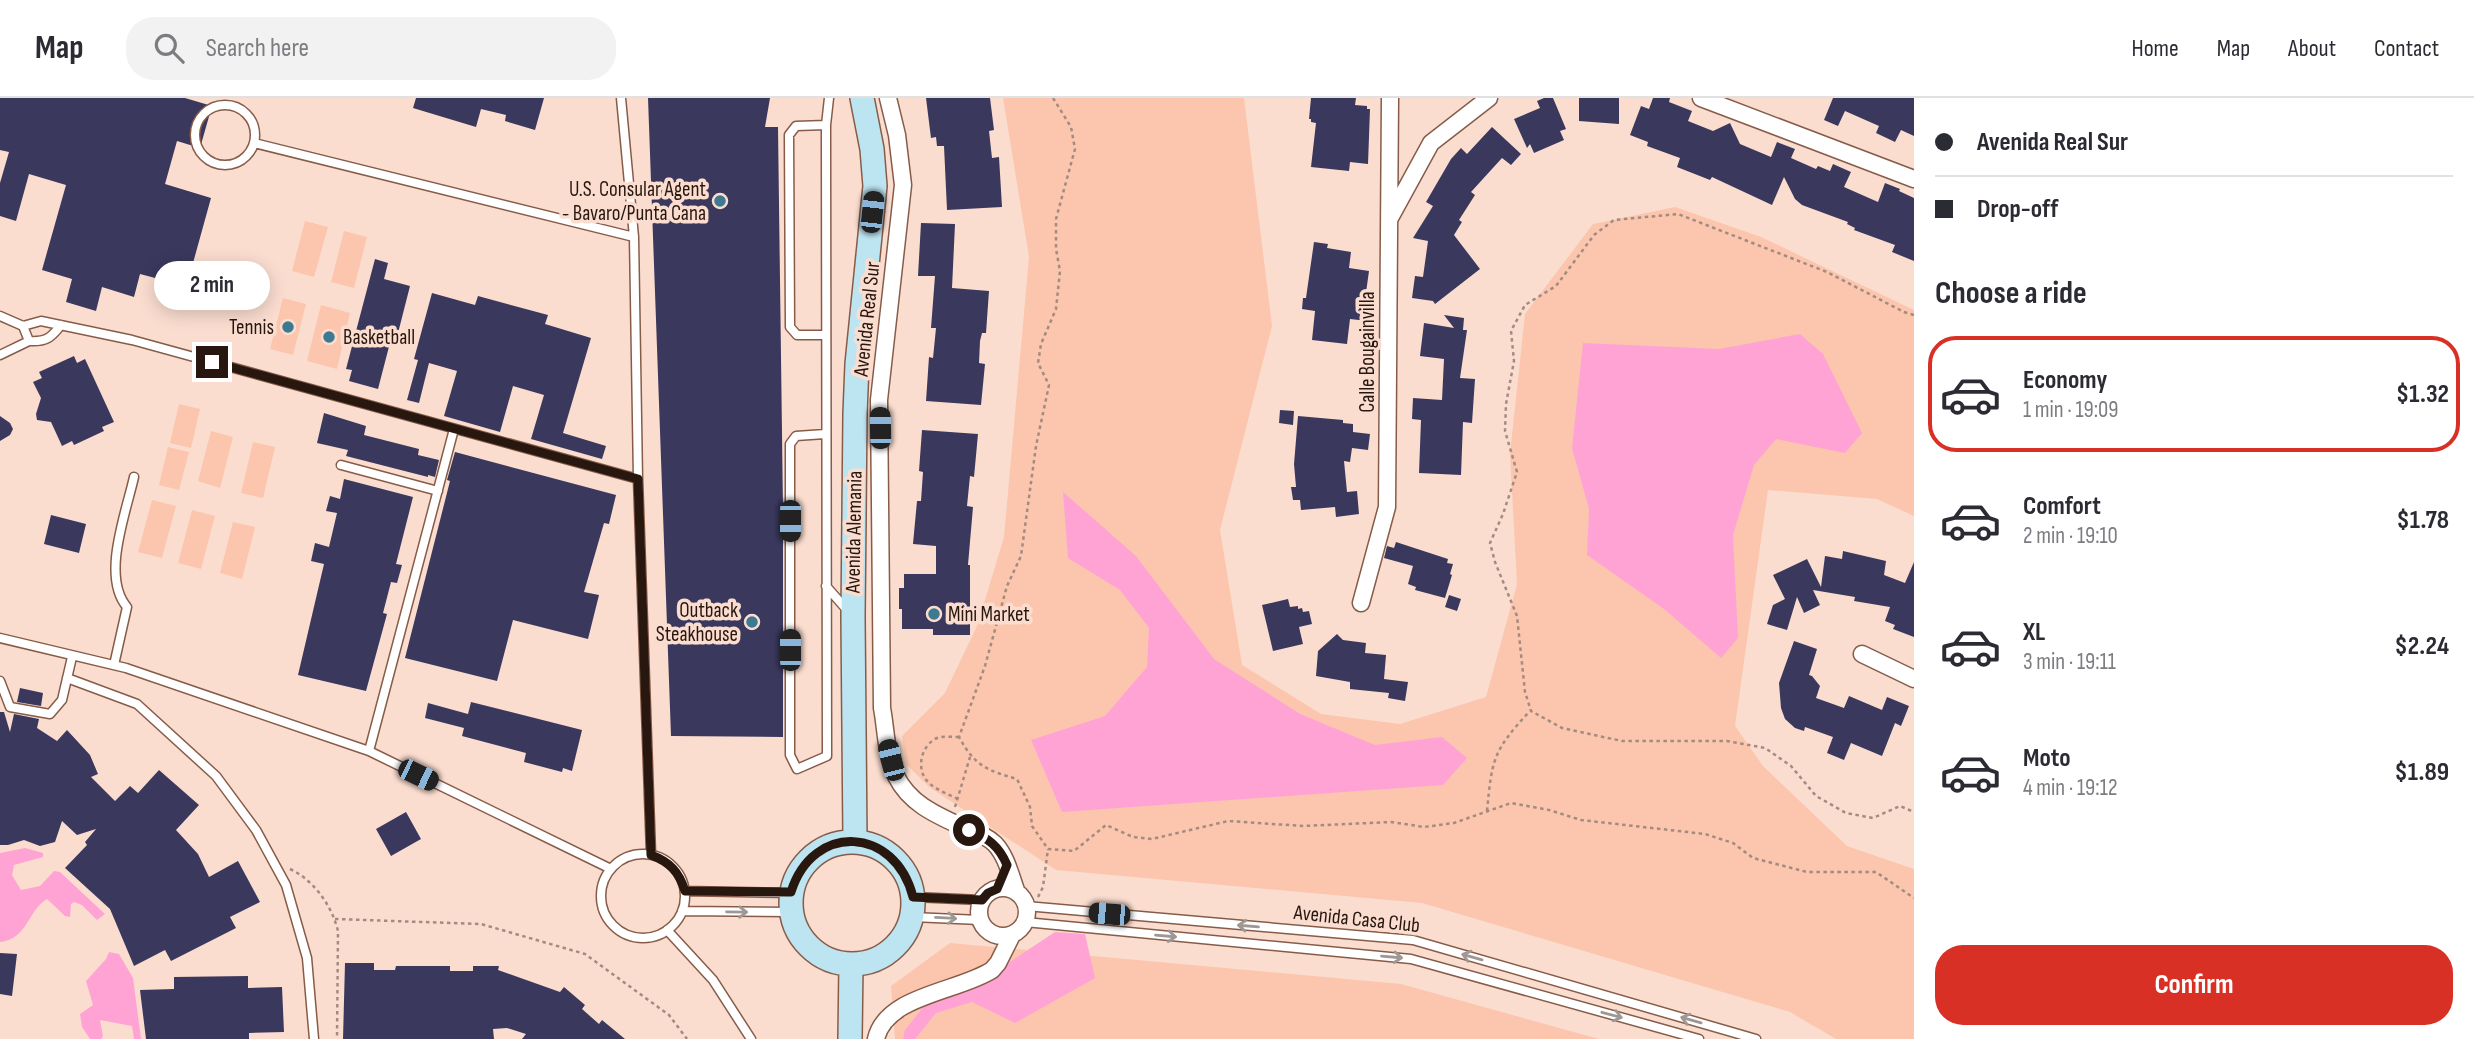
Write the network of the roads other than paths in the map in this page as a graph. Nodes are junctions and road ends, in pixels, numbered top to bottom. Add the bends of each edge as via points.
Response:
1 (621, 98) edge
2 (829, 98) edge
3 (862, 98) edge
4 (888, 98) edge
5 (1390, 98) edge
6 (1489, 98) edge
7 (1701, 98) edge
8 (826, 125) junction
9 (254, 143) junction
10 (1914, 179) edge
11 (1389, 221) junction
12 (634, 237) junction
13 (0, 316) edge
14 (61, 325) junction
15 (23, 326) junction
16 (825, 335) junction
17 (29, 341) junction
18 (0, 355) edge
19 (454, 429) junction
20 (825, 434) junction
21 (341, 465) dead end
22 (134, 477) dead end
23 (638, 479) junction
24 (438, 491) junction
25 (826, 586) junction
26 (1361, 603) dead end
27 (853, 617) junction
28 (0, 638) edge
29 (1862, 654) dead end
30 (72, 657) junction
31 (114, 665) junction
32 (67, 678) junction
33 (1914, 679) edge
34 (0, 681) edge
35 (369, 751) junction
36 (855, 841) junction
37 (651, 855) junction
38 (1007, 865) junction
39 (611, 869) junction
40 (997, 889) junction
41 (685, 891) junction
42 (982, 900) junction
43 (791, 902) junction
44 (912, 907) junction
45 (1023, 907) junction
46 (682, 911) junction
47 (980, 920) junction
48 (667, 930) junction
49 (993, 934) junction
50 (1012, 935) junction
51 (1002, 954) junction
52 (851, 964) junction
53 (314, 1039) edge
54 (751, 1039) edge
55 (850, 1039) edge
56 (876, 1039) edge
57 (1699, 1039) edge
58 (1756, 1039) edge

1 - 12 lane
2 - 8 lane
3 - 27 street, Avenida Alemania via 875,186 857,377
4 - 38 street, Avenida Real Sur via 902,186 879,400 882,708 895,775 907,793 923,808 987,837
5 - 11 street, Calle Bougainvilla
6 - 11 street via 1431,144
7 - 10 street
8 - 16 lane
8 - 16 lane via 796,126 789,135 790,327 797,335
9 - 9 lane via 248,115 232,105 205,112 195,128 204,157 223,165 243,159
9 - 12 lane
11 - 26 street, Calle Bougainvilla via 1387,507
12 - 23 lane
13 - 15 lane
14 - 15 lane via 41,321
14 - 17 lane via 51,338
14 - 19 lane via 132,340
15 - 17 lane
16 - 20 lane
17 - 18 lane
19 - 23 lane
19 - 24 lane
20 - 25 lane
20 - 25 lane via 796,436 790,444 790,755 797,769 827,756
21 - 24 lane
22 - 31 lane via 113,568 118,596 127,607
23 - 37 lane
24 - 35 lane
25 - 27 lane
27 - 36 street, Avenida Alemania
28 - 30 lane
29 - 33 street
30 - 31 lane
30 - 32 lane
31 - 35 lane
32 - 34 lane via 62,701 50,714 10,707
32 - 53 lane via 137,704 216,776 256,830 286,885 307,958
35 - 39 lane
36 - 43 street via 829,846 807,861 796,875
36 - 44 street via 887,853 904,872
37 - 39 lane via 622,859
37 - 41 lane via 674,867
38 - 40 street
38 - 45 street, Avenida Real Sur
39 - 48 lane via 602,903 612,924 645,938
40 - 42 street
40 - 45 street via 1004,888
41 - 43 lane
41 - 46 lane
42 - 44 lane
42 - 47 street
46 -> 43 lane
43 - 52 street via 796,929 812,948 834,961
44 -> 47 lane
44 - 52 street via 901,939 883,956
45 - 50 street
45 -> 57 lane, Avenida Casa Club via 1411,959
58 -> 45 lane, Avenida Casa Club via 1413,940
46 - 48 lane
47 - 49 street
48 - 54 lane via 713,980
49 - 50 street
49 - 51 street
50 - 51 street
51 - 56 street via 984,975 891,1012
52 - 55 street

